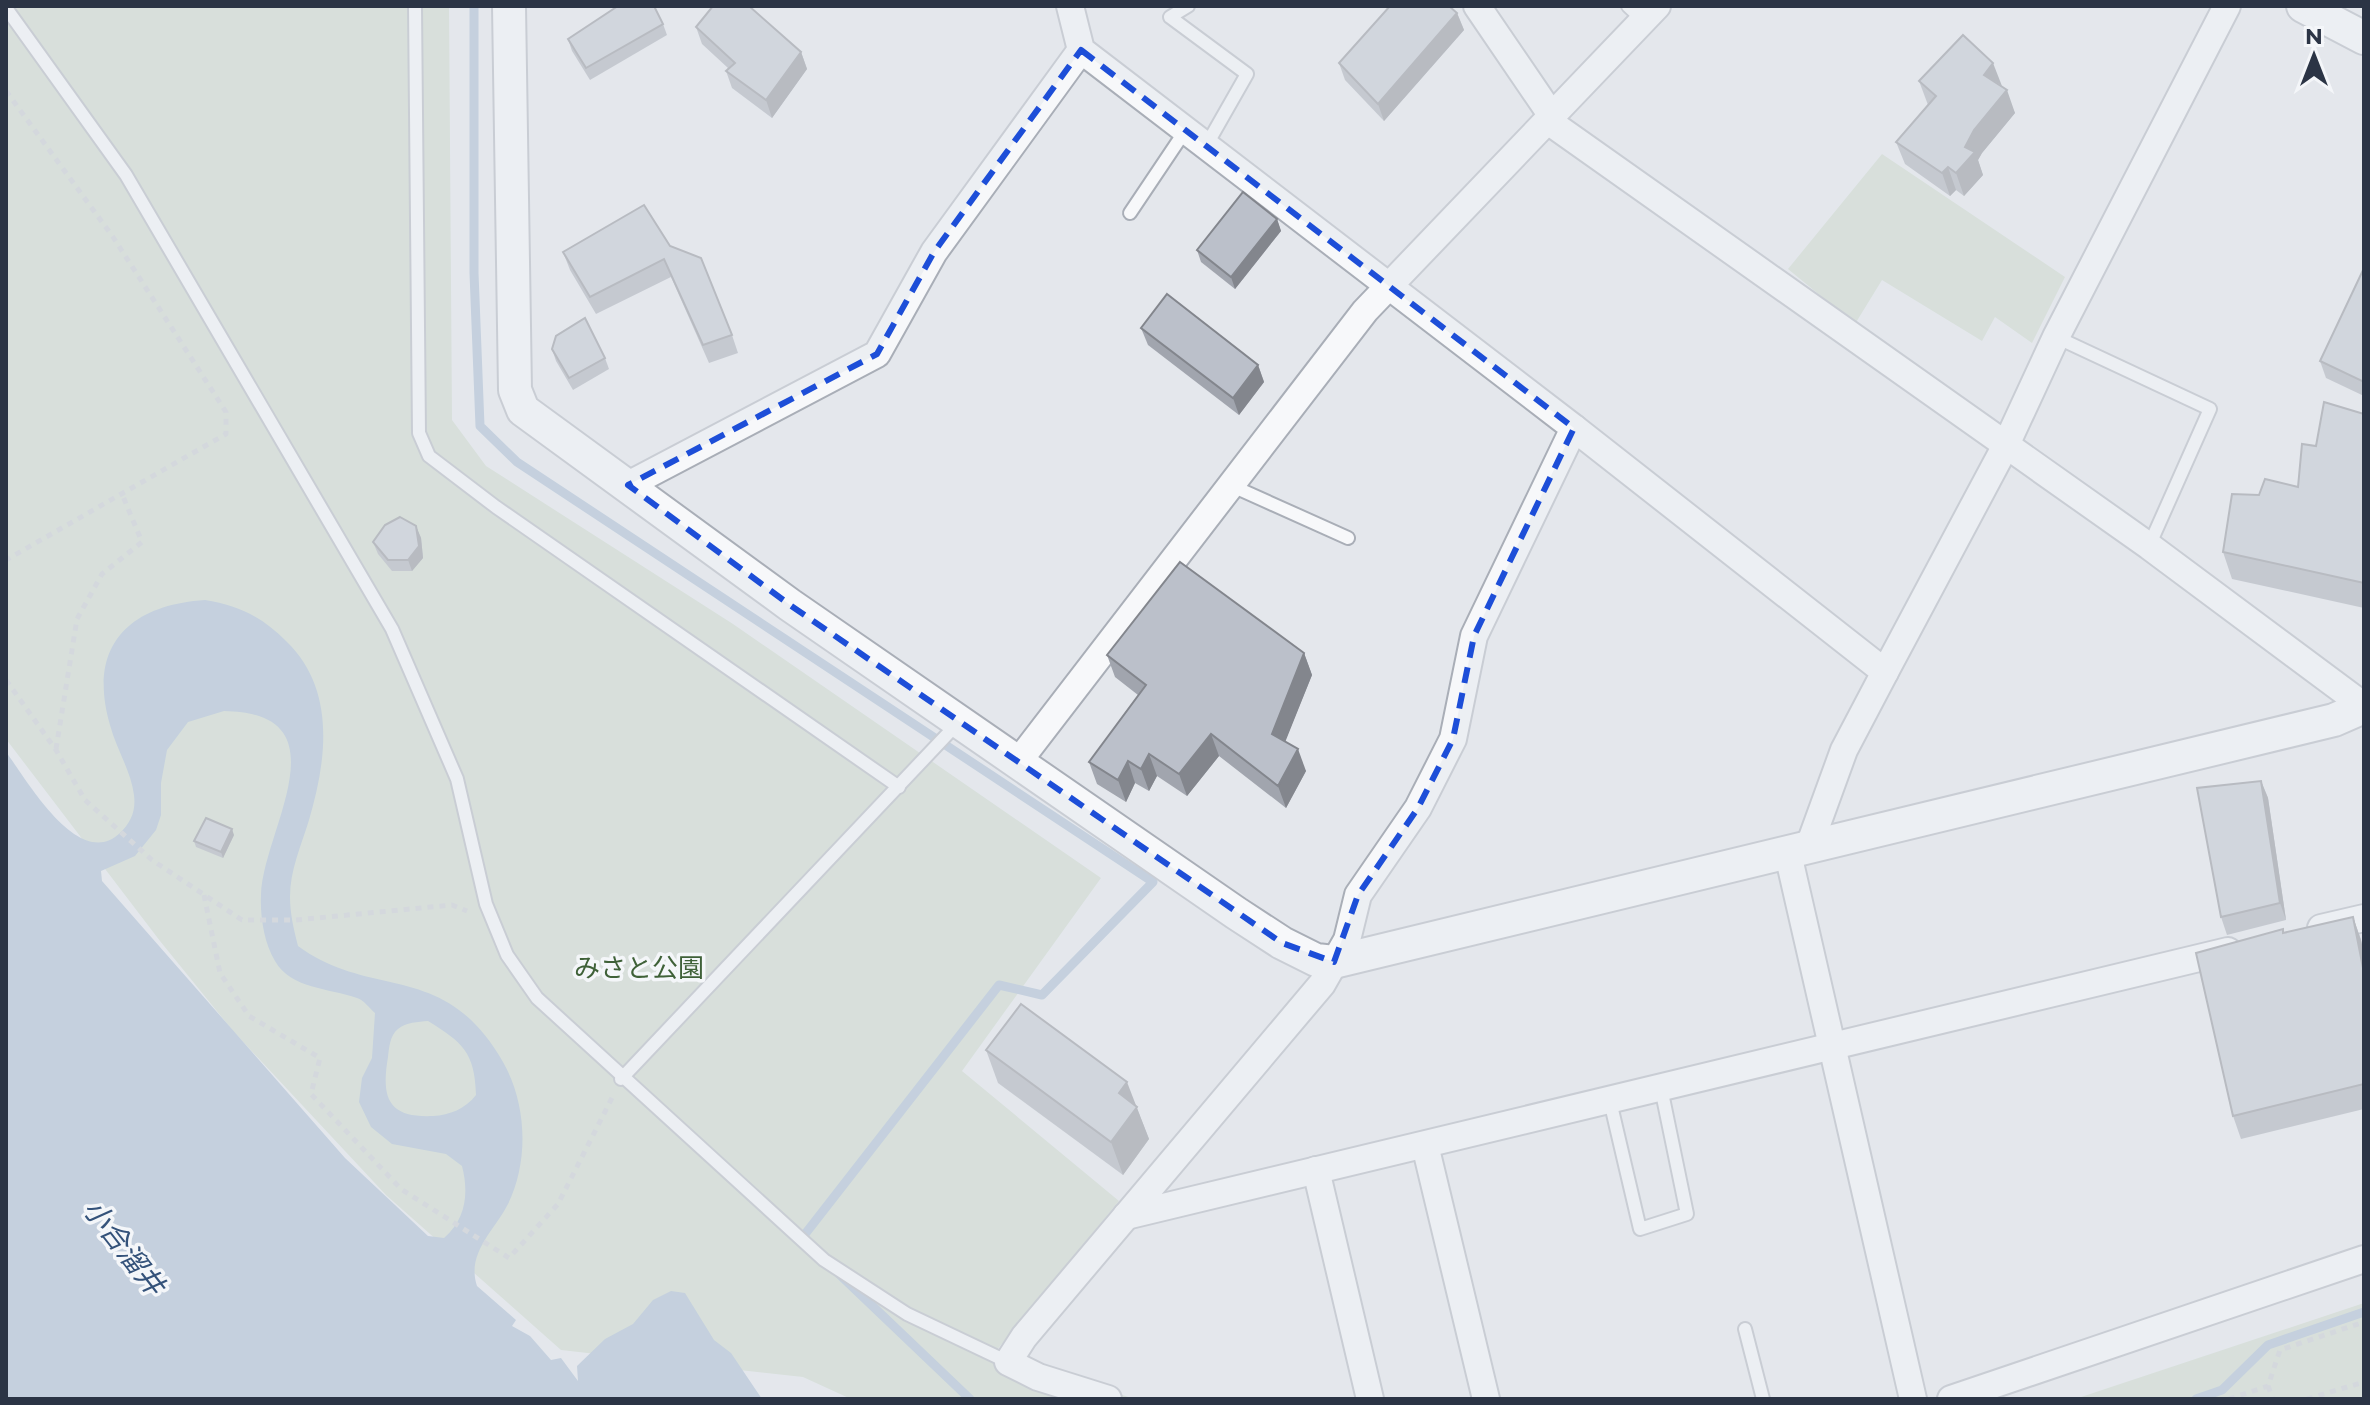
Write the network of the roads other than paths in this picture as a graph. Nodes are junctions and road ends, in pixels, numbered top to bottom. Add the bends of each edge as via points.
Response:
1 (415, 6) edge
2 (509, 6) edge
3 (1070, 6) edge
4 (1188, 6) edge
5 (2227, 6) edge
6 (2303, 6) edge
7 (6, 8) edge
8 (1482, 8) edge
9 (1643, 11) edge
10 (2364, 38) edge
11 (1081, 50) junction
12 (1550, 118) junction
13 (1195, 139) junction
14 (1130, 213) dead end
15 (1386, 287) junction
16 (2056, 337) junction
17 (1574, 428) junction
18 (2005, 447) junction
19 (628, 485) junction
20 (1230, 485) junction
21 (1348, 538) dead end
22 (2149, 546) junction
23 (1885, 672) junction
24 (2364, 706) edge
25 (959, 722) junction
26 (1018, 762) junction
27 (899, 787) junction
28 (1798, 852) junction
29 (2364, 918) edge
30 (2303, 933) edge
31 (2257, 944) edge
32 (1334, 962) junction
33 (1831, 1048) junction
34 (621, 1079) junction
35 (1661, 1088) junction
36 (1610, 1101) junction
37 (1425, 1145) junction
38 (1316, 1170) junction
39 (1126, 1216) junction
40 (2364, 1259) edge
41 (1745, 1329) dead end
42 (1008, 1362) junction
43 (1108, 1399) edge
44 (1370, 1399) edge
45 (1486, 1399) edge
46 (1763, 1399) edge
47 (1913, 1399) edge
48 (1951, 1399) edge

1 - 27 lane via 419,433 429,456
2 - 19 street via 515,390 523,410
3 - 11 street
4 - 13 lane via 1170,17 1247,74
5 - 16 street
6 - 10 street
7 - 34 lane via 126,175 392,629 457,779 486,904 507,955 537,998
8 - 12 street
9 - 12 street
11 - 13 street
11 - 19 street via 934,252 877,354
12 - 15 street
12 - 18 street
13 - 14 lane
13 - 15 street
15 - 17 street
15 - 20 street
16 - 18 street
16 - 22 lane via 2210,409
17 - 23 street
17 - 32 street via 1474,636 1453,739 1418,808 1358,895 1347,940
18 - 22 street
18 - 23 street
19 - 25 street
20 - 21 lane
20 - 26 street
22 - 24 street
23 - 28 street
24 - 28 street via 2334,720
25 - 26 street
25 - 27 lane
26 - 32 street via 1282,943 1316,960
27 - 34 lane
28 - 32 street
28 - 33 street
29 - 30 street
31 - 33 street
32 - 39 street via 1322,984
33 - 35 street
33 - 47 street
34 - 42 lane via 824,1260 907,1314
35 - 36 street
35 - 36 lane via 1687,1214 1640,1229
36 - 37 street
37 - 38 street
37 - 45 street
38 - 39 street
38 - 44 street
39 - 42 street
40 - 48 street
41 - 46 lane
42 - 43 street

